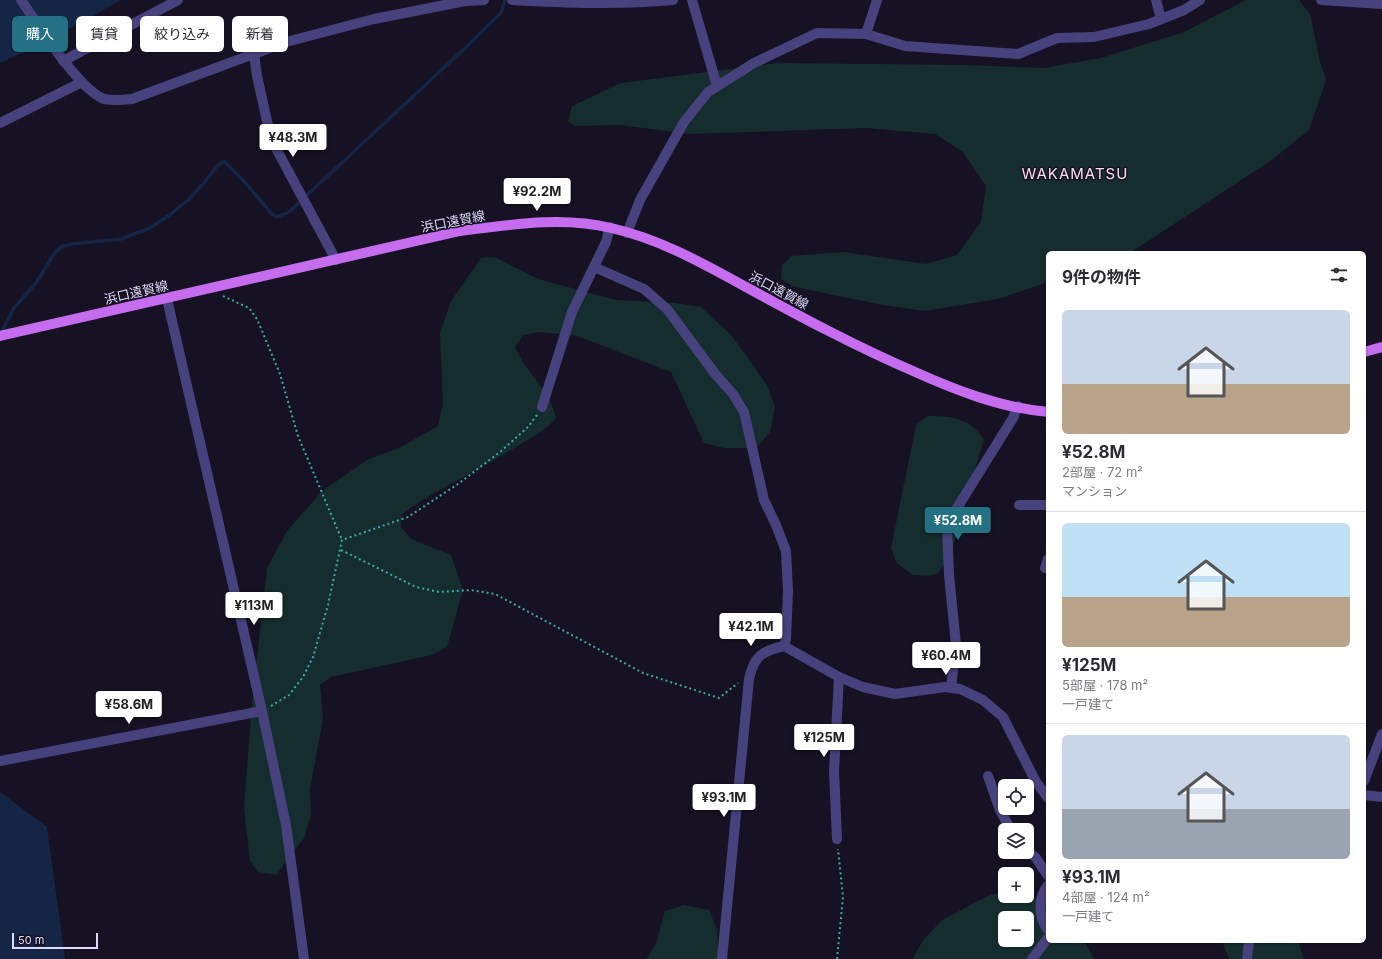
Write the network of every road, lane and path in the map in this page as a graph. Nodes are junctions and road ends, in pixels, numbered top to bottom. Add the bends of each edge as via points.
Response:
1 (21, 0) edge
2 (178, 0) edge
3 (484, 0) edge
4 (512, 0) edge
5 (673, 0) edge
6 (692, 0) edge
7 (877, 0) edge
8 (1156, 0) edge
9 (1200, 0) edge
10 (1321, 0) edge
11 (1382, 2) edge
12 (1161, 20) junction
13 (866, 34) junction
14 (254, 53) junction
15 (63, 61) junction
16 (82, 82) junction
17 (717, 86) junction
18 (0, 124) edge
19 (610, 227) junction
20 (627, 232) junction
21 (336, 260) junction
22 (594, 267) junction
23 (218, 287) junction
24 (167, 299) junction
25 (0, 336) edge
26 (1382, 347) edge
27 (1366, 351) edge
28 (1018, 406) junction
29 (542, 407) joint
30 (1046, 412) edge
31 (1019, 505) dead end
32 (1046, 505) edge
33 (342, 540) junction
34 (342, 550) junction
35 (784, 646) junction
36 (839, 677) junction
37 (749, 679) junction
38 (951, 688) junction
39 (262, 711) junction
40 (1382, 734) edge
41 (0, 761) edge
42 (988, 776) dead end
43 (1366, 776) edge
44 (1046, 795) edge
45 (1366, 795) edge
46 (1382, 796) edge
47 (1007, 823) edge
48 (837, 839) joint
49 (1034, 856) edge
50 (1046, 873) edge
51 (1046, 888) edge
52 (1046, 924) edge
53 (1046, 941) edge
54 (1249, 943) edge
55 (304, 959) edge
56 (722, 959) edge
57 (837, 959) edge
58 (1032, 959) edge
59 (1247, 959) edge

1 - 15 street
2 - 15 street
3 - 14 street via 465,1 374,19
4 - 5 street via 633,4
6 - 17 street
7 - 13 street
8 - 12 street
9 - 12 street
10 - 11 street via 1381,4
12 - 13 street via 1094,38 1057,38 1018,54 905,46
13 - 17 street via 817,33 754,63
14 - 16 street via 132,99 103,98
14 - 21 street via 271,139
15 - 16 street
16 - 18 street
17 - 20 street via 708,92 684,122 640,200
19 - 20 main road, 浜口遠賀線
19 - 21 main road, 浜口遠賀線 via 567,222 518,224 460,231
19 - 22 street
20 - 28 main road, 浜口遠賀線 via 682,252 883,358 989,401
21 - 23 main road, 浜口遠賀線
22 - 29 street via 572,312
22 - 35 street via 644,289 667,309 744,412 764,500 786,551 788,591
23 - 24 main road, 浜口遠賀線
23 - 33 path via 222,296 249,308 257,319 280,374 298,436
24 - 25 main road, 浜口遠賀線
24 - 39 street
26 - 27 main road
28 - 30 main road, 浜口遠賀線
28 - 38 street via 947,524 956,645
29 - 33 path via 528,427 458,484 408,517
31 - 32 street
33 - 34 path
34 - 37 path via 416,587 439,592 471,590 495,594 643,673 713,696 720,698
34 - 39 path via 313,657 303,677 289,695
35 - 36 street
35 - 37 street via 758,656 751,668
36 - 38 street via 863,687 895,694
36 - 48 street via 834,771
37 - 56 street
38 - 44 street via 960,689 983,700 1003,717 1036,782
39 - 41 street
39 - 55 street via 286,825
40 - 43 street
42 - 47 street
45 - 46 street
48 - 57 path via 844,897
49 - 50 street
51 - 52 street via 1041,897 1041,910
53 - 58 street
54 - 59 street

